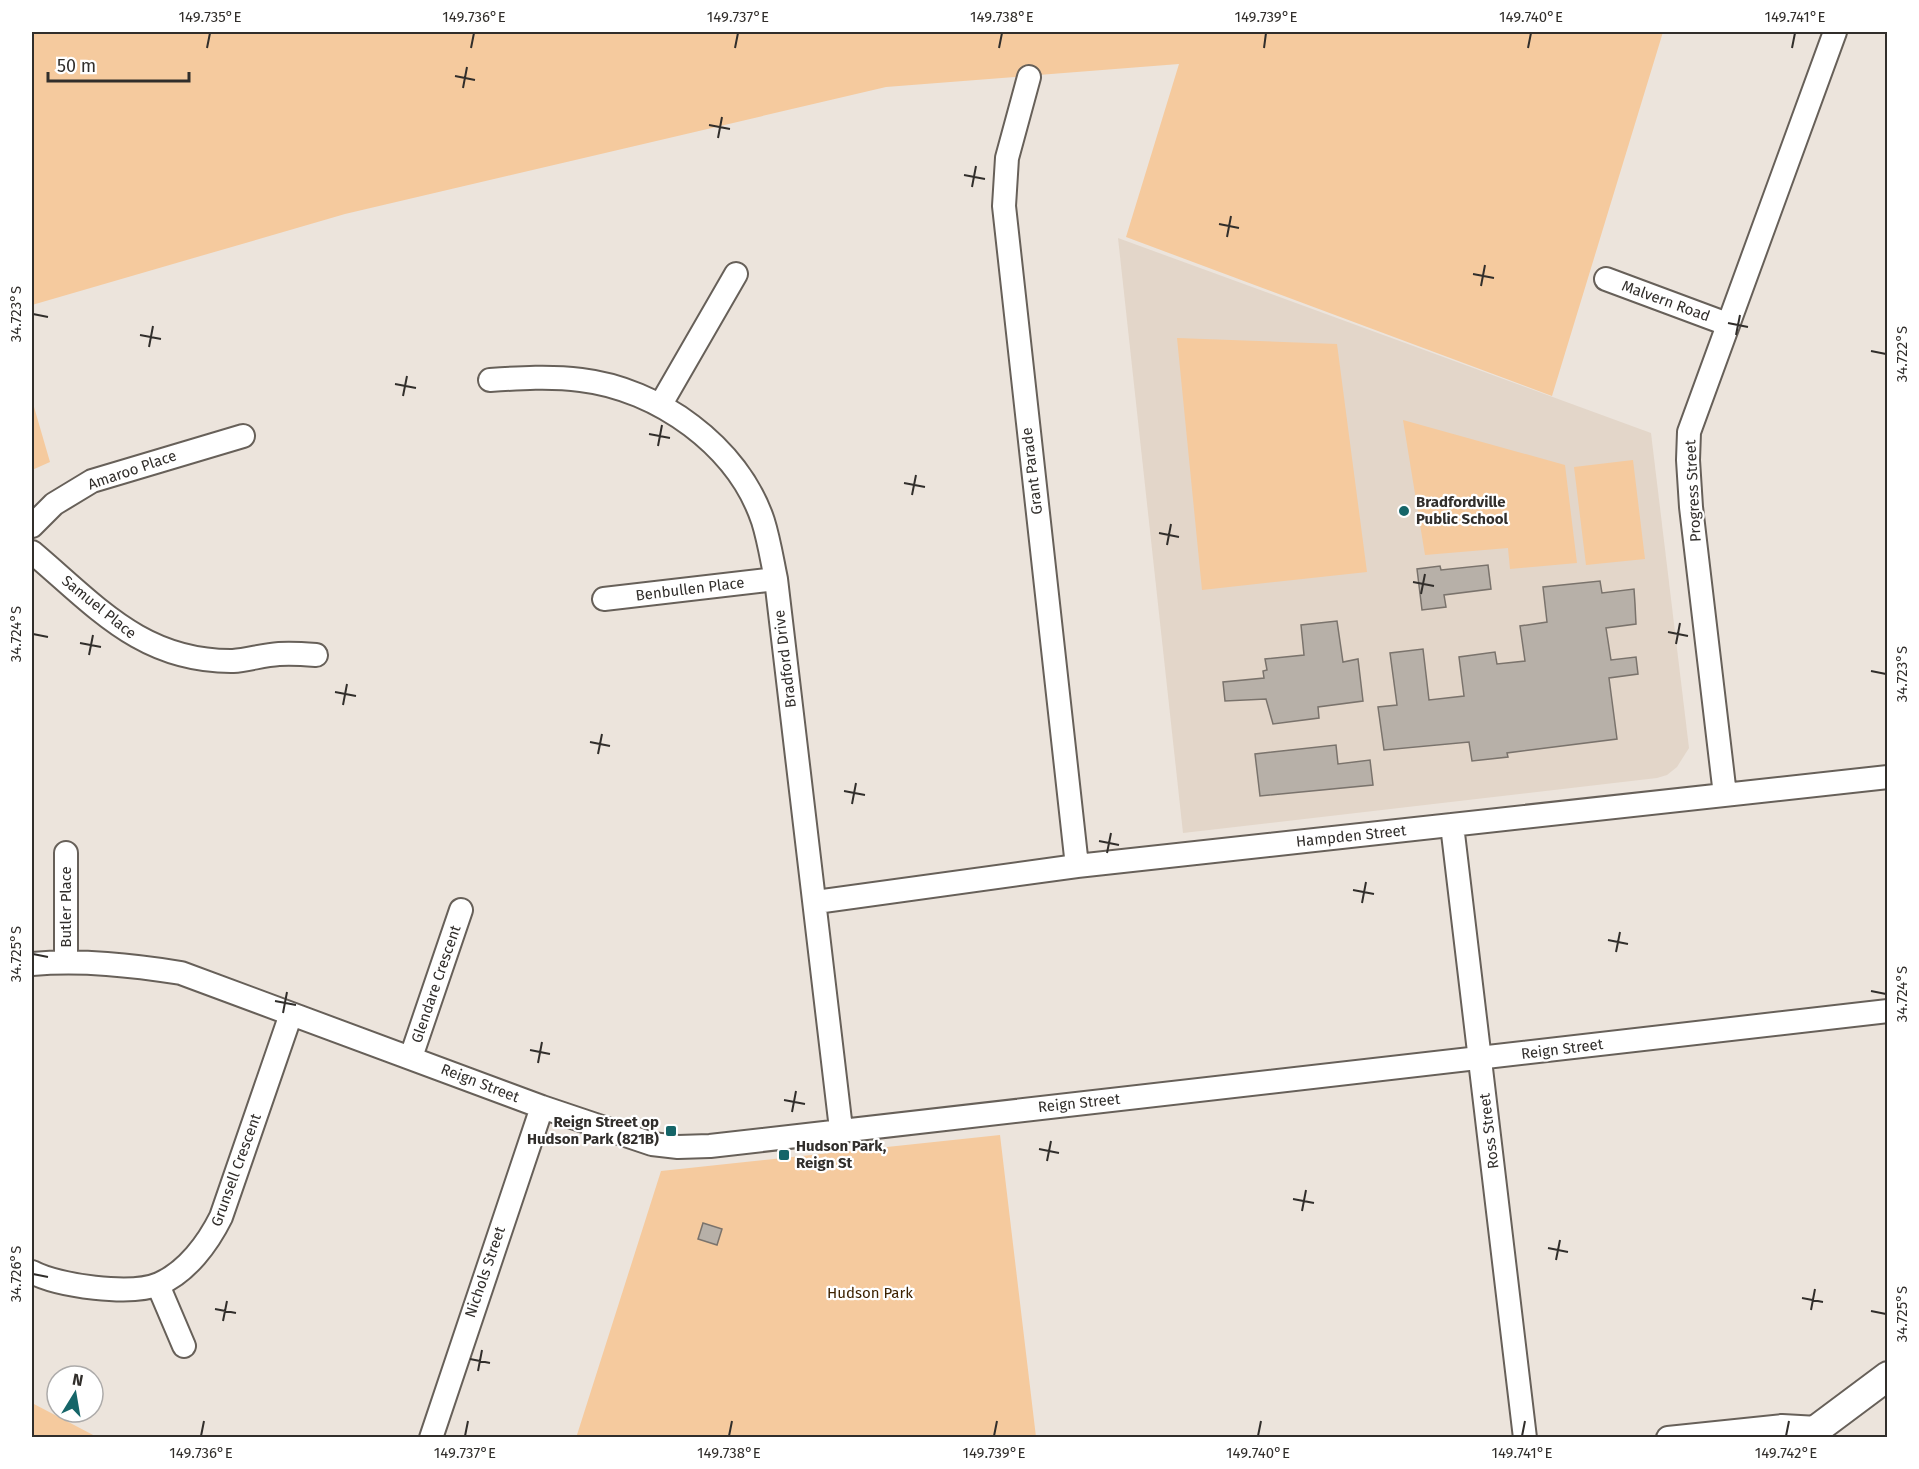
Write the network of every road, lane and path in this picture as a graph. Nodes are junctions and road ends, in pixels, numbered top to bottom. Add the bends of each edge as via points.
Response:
1 (1835, 32) edge
2 (1029, 77) dead end
3 (736, 274) dead end
4 (1606, 279) dead end
5 (1727, 324) junction
6 (490, 380) dead end
7 (661, 404) junction
8 (243, 436) dead end
9 (32, 526) edge
10 (32, 552) edge
11 (776, 579) junction
12 (604, 599) dead end
13 (316, 655) dead end
14 (1887, 777) edge
15 (1725, 795) junction
16 (1452, 825) junction
17 (66, 853) dead end
18 (1077, 866) junction
19 (816, 902) junction
20 (461, 910) dead end
21 (66, 961) junction
22 (32, 964) edge
23 (1887, 1011) edge
24 (291, 1014) junction
25 (411, 1057) junction
26 (1480, 1058) junction
27 (542, 1107) junction
28 (841, 1129) junction
29 (32, 1272) edge
30 (158, 1285) junction
31 (184, 1346) dead end
32 (1887, 1376) edge
33 (1812, 1433) edge
34 (431, 1437) edge
35 (1525, 1437) edge
36 (1668, 1437) edge

1 - 5 street, Progress Street
2 - 18 street, Grant Parade via 1007,158 1004,206
3 - 7 street
4 - 5 street, Malvern Road
5 - 15 street, Progress Street via 1689,432 1688,460
6 - 7 street, Bradford Drive via 581,380 621,388
7 - 11 street, Bradford Drive via 719,449 741,478 763,520
8 - 9 street, Amaroo Place via 92,481 54,504
10 - 13 street, Samuel Place via 118,625 142,642 170,653 234,661 278,654
11 - 12 street, Benbullen Place
11 - 19 street, Bradford Drive
14 - 15 street, Hampden Street
15 - 16 street, Hampden Street
16 - 18 street, Hampden Street
16 - 26 street, Ross Street
17 - 21 street, Butler Place
18 - 19 street, Hampden Street
19 - 28 street, Bradford Drive
20 - 25 street, Glendare Crescent
21 - 22 street, Reign Street
21 - 24 street, Reign Street via 122,963 181,973
23 - 26 street, Reign Street
24 - 25 street, Reign Street
24 - 30 street, Grunsell Crescent via 221,1217 209,1241
25 - 27 street, Reign Street
26 - 28 street, Reign Street
26 - 35 street, Ross Street
27 - 28 street, Reign Street via 652,1143 678,1147
27 - 34 street, Nichols Street
29 - 30 street, Grunsell Crescent via 78,1285 120,1290
30 - 31 street
32 - 33 street
33 - 36 street via 1771,1427

